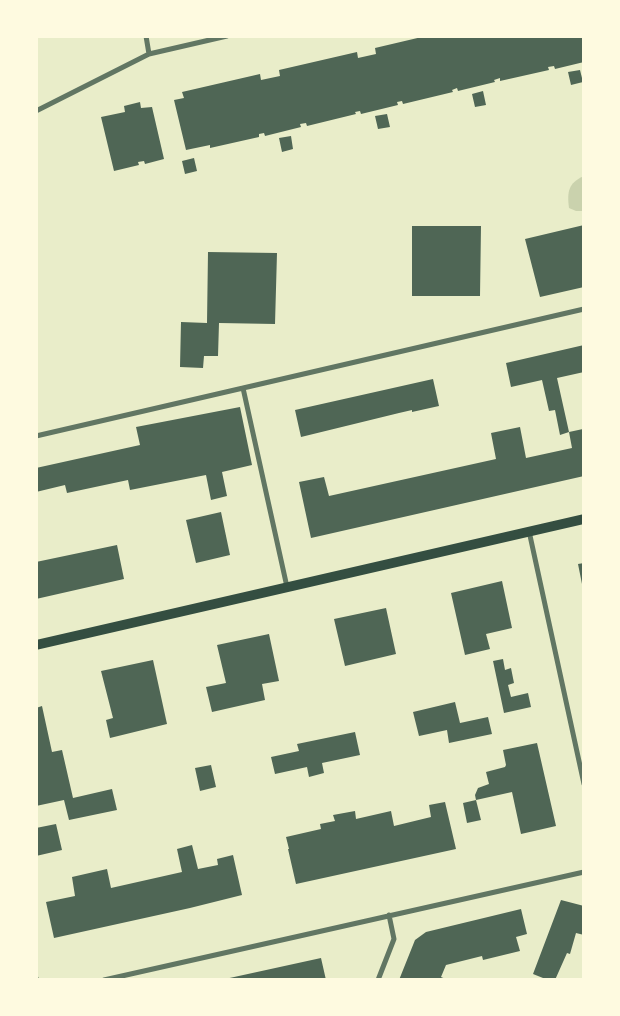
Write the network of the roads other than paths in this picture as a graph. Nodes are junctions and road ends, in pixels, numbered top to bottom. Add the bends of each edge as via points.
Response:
1 (146, 36) edge
2 (227, 36) edge
3 (149, 54) junction
4 (36, 111) edge
5 (584, 309) edge
6 (243, 388) junction
7 (36, 436) edge
8 (584, 519) edge
9 (529, 531) junction
10 (287, 587) junction
11 (36, 645) edge
12 (584, 784) edge
13 (584, 872) edge
14 (389, 915) junction
15 (104, 980) edge
16 (378, 980) edge

1 - 3 street
2 - 3 street
3 - 4 street
5 - 6 street
6 - 7 street
6 - 10 street
8 - 9 main road
9 - 10 main road
9 - 12 street
10 - 11 main road
13 - 14 street
14 - 15 street
14 - 16 street via 394,939

